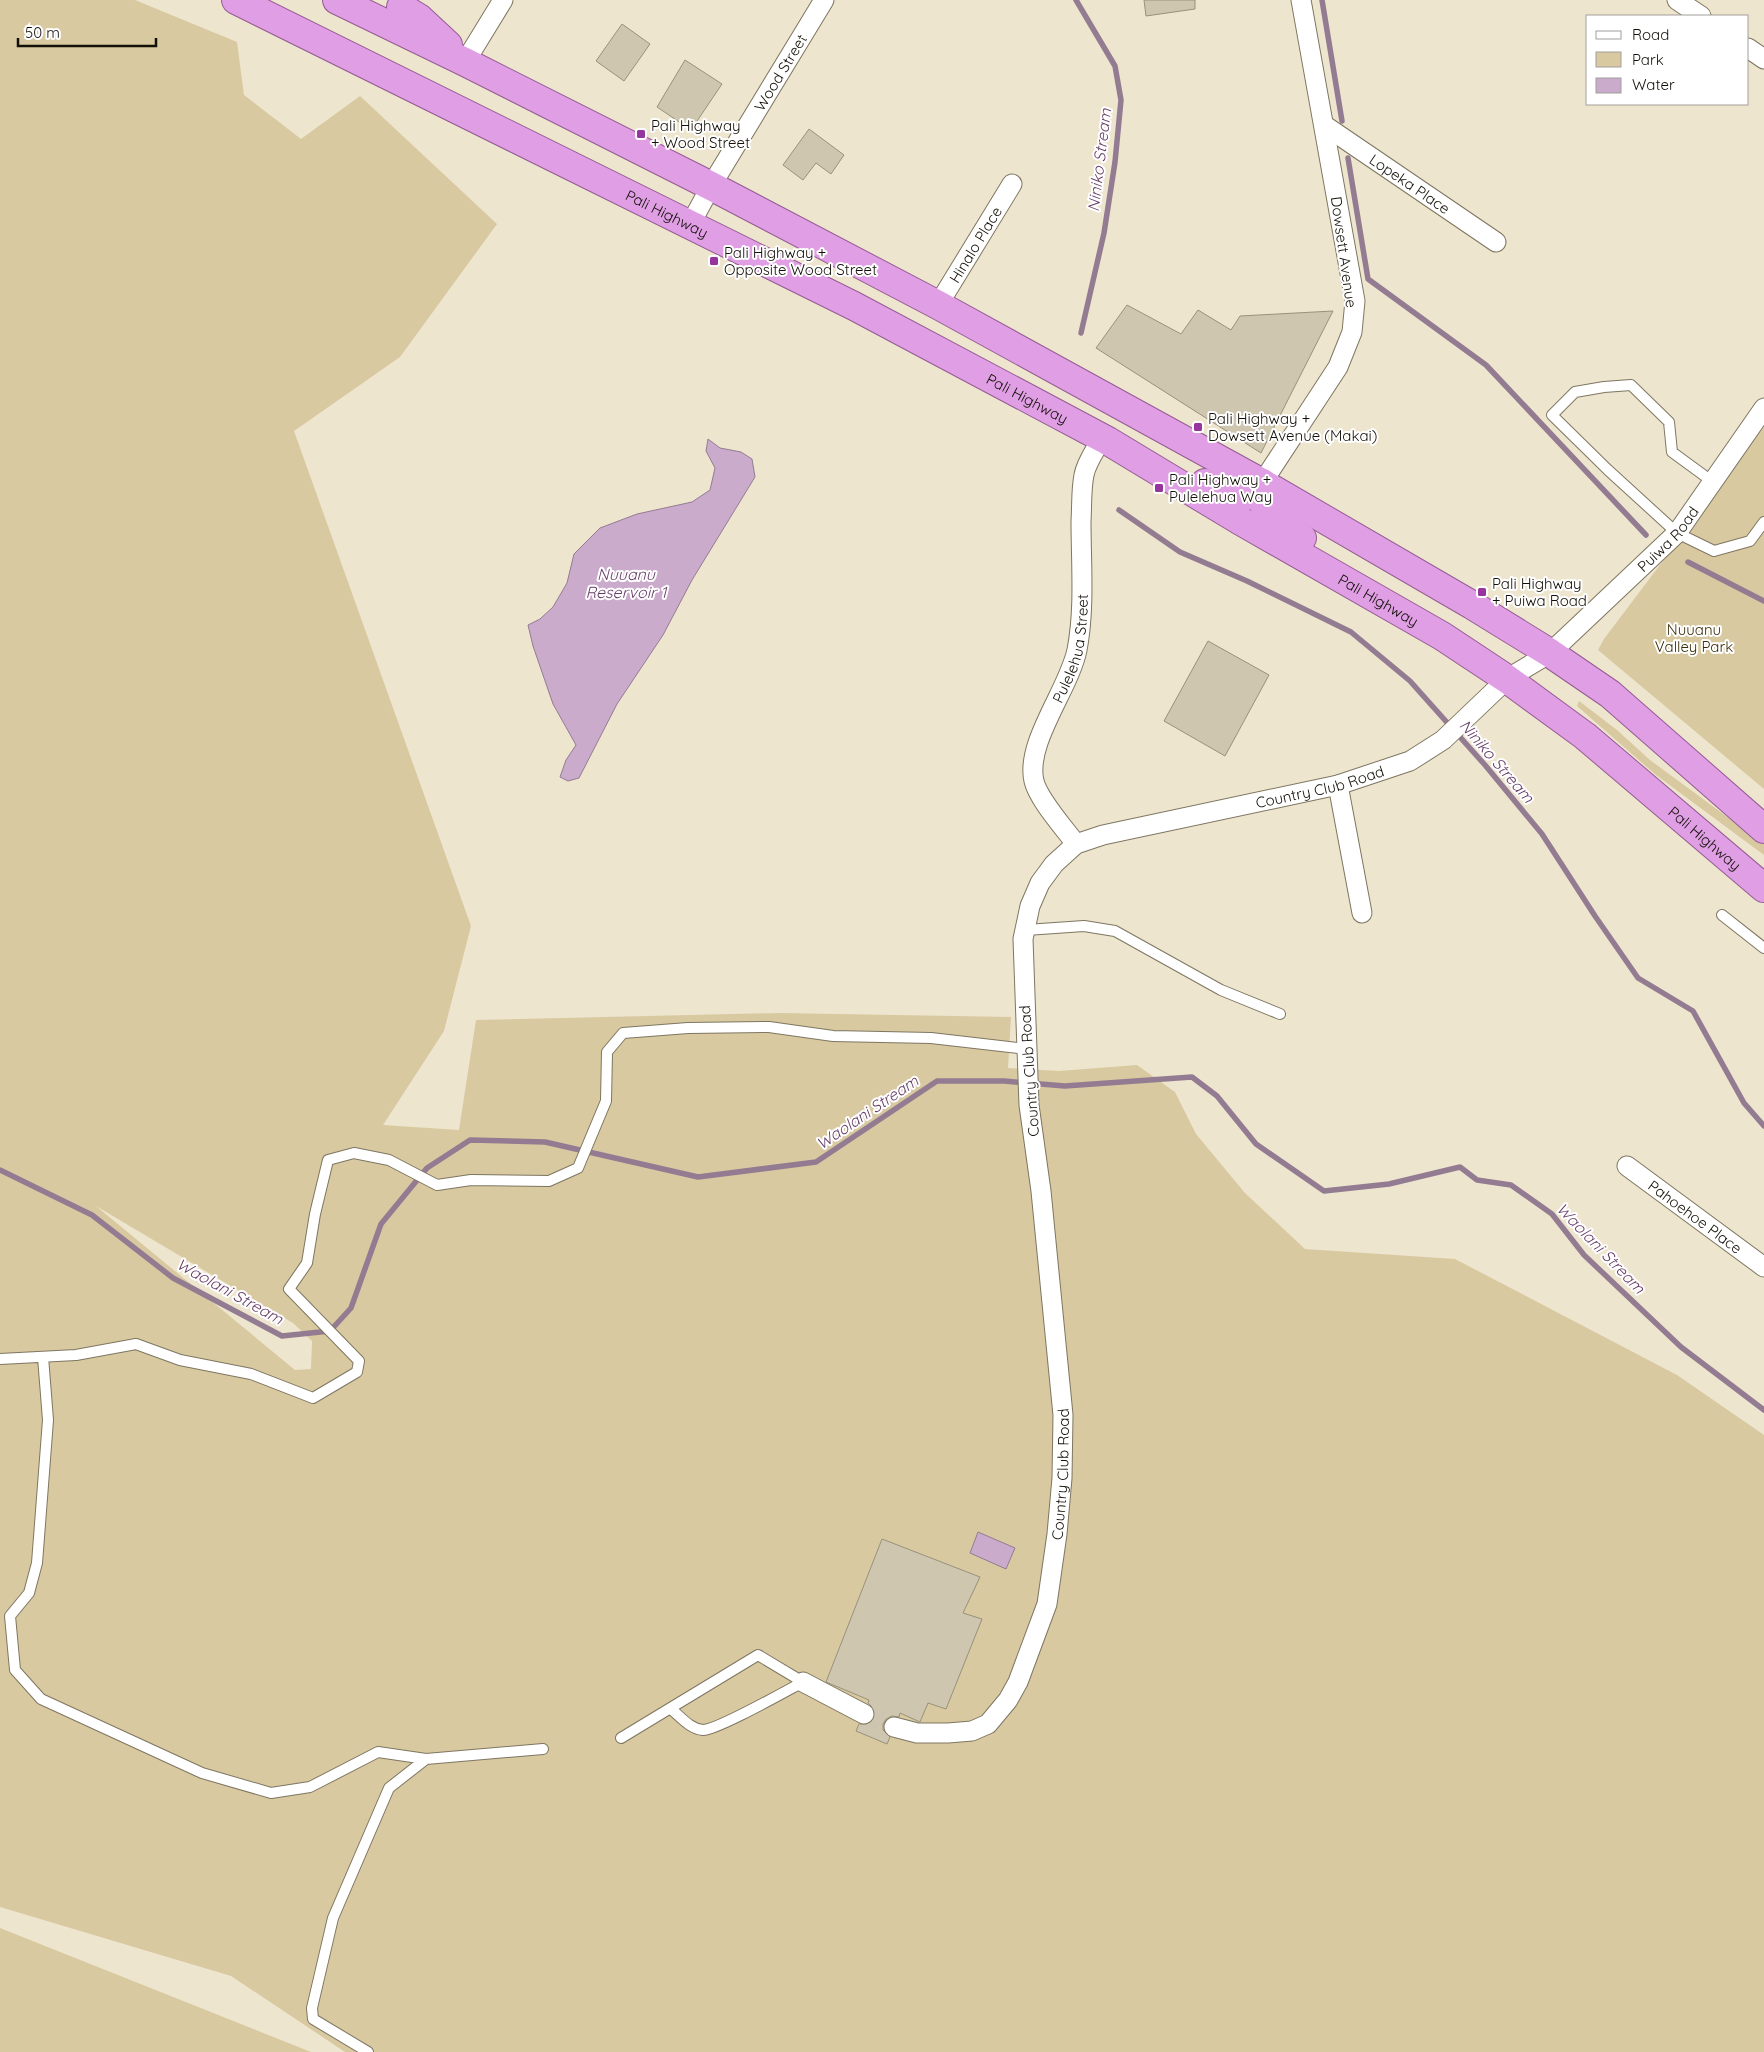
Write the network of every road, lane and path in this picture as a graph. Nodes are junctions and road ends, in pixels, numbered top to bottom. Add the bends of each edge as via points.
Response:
1 (236, 0) edge
2 (338, 0) edge
3 (503, 0) edge
4 (824, 0) edge
5 (1301, 0) edge
6 (1677, 0) edge
7 (396, 3) edge
8 (1700, 15) edge
9 (1749, 49) edge
10 (1764, 60) edge
11 (465, 62) junction
12 (1324, 125) junction
13 (1012, 184) dead end
14 (711, 186) junction
15 (691, 223) junction
16 (1496, 242) dead end
17 (938, 305) junction
18 (1764, 408) edge
19 (1105, 439) junction
20 (1712, 482) junction
21 (1262, 483) junction
22 (1764, 522) edge
23 (1677, 533) junction
24 (1353, 584) junction
25 (1550, 653) junction
26 (1507, 679) junction
27 (1338, 785) junction
28 (1764, 829) edge
29 (1076, 844) junction
30 (1764, 888) edge
31 (1362, 913) dead end
32 (1722, 916) dead end
33 (1026, 930) junction
34 (1764, 948) edge
35 (1280, 1014) dead end
36 (1026, 1057) junction
37 (1627, 1166) dead end
38 (1764, 1267) edge
39 (43, 1357) junction
40 (0, 1359) edge
41 (803, 1682) junction
42 (671, 1709) junction
43 (864, 1714) tunnel mouth
44 (894, 1727) tunnel mouth
45 (621, 1738) dead end
46 (543, 1750) dead end
47 (426, 1759) junction
48 (368, 2052) edge

1 - 15 highway, Pali Highway
2 - 11 highway
3 - 11 street
4 - 14 street, Wood Street
5 - 12 street, Dowsett Avenue
6 - 8 street
7 - 11 highway via 419,18
9 - 10 street
11 - 14 highway
12 - 16 street, Lopeka Place
12 - 21 street, Dowsett Avenue via 1355,301 1352,332 1338,367
13 - 17 street, Hinalo Place
14 - 15 street, Wood Street
14 - 17 highway
15 - 19 highway, Pali Highway
17 - 21 highway
18 - 20 street, Puiwa Road
19 - 21 highway via 1126,436 1234,497 1247,496
19 - 24 highway, Pali Highway
19 - 29 street, Pulelehua Street via 1084,474 1080,622 1076,651 1033,762 1034,782 1040,795
20 - 23 street, Puiwa Road
20 - 23 lane via 1672,452 1669,422 1631,385 1576,392 1552,415
21 - 24 highway via 1265,509 1278,524 1343,564
21 - 25 highway
22 - 23 lane via 1750,541 1714,551
23 - 25 street, Puiwa Road
24 - 26 highway, Pali Highway
25 - 26 street, Country Club Road
25 - 28 highway via 1610,694
26 - 27 street, Country Club Road via 1443,740 1410,762
26 - 30 highway, Pali Highway via 1585,736
27 - 29 street, Country Club Road via 1103,835
27 - 31 street
29 - 33 street, Country Club Road via 1054,864 1040,883 1030,906
32 - 34 lane
33 - 35 lane via 1084,926 1115,931 1221,990
33 - 36 street, Country Club Road via 1023,939
36 - 39 lane via 932,1038 833,1036 769,1028 688,1028 623,1033 608,1052 606,1101 578,1168 549,1180 471,1180 437,1185 389,1160 354,1153 328,1160 307,1263 289,1289 359,1361 357,1372 313,1398 251,1374 180,1360 136,1344 76,1355
36 - 44 street, Country Club Road via 1062,1415 1058,1534 1047,1604 1018,1682 988,1724 972,1731 948,1733 916,1733
37 - 38 street, Pahoehoe Place
39 - 40 lane
39 - 47 lane via 48,1420 37,1563 30,1593 10,1616 15,1670 41,1699 202,1773 271,1793 310,1787 378,1752
41 - 42 lane via 705,1730 691,1727
41 - 42 lane via 758,1655
41 - 43 street
42 - 45 lane
46 - 47 lane
47 - 48 lane via 389,1788 333,1918 312,2008 313,2019

